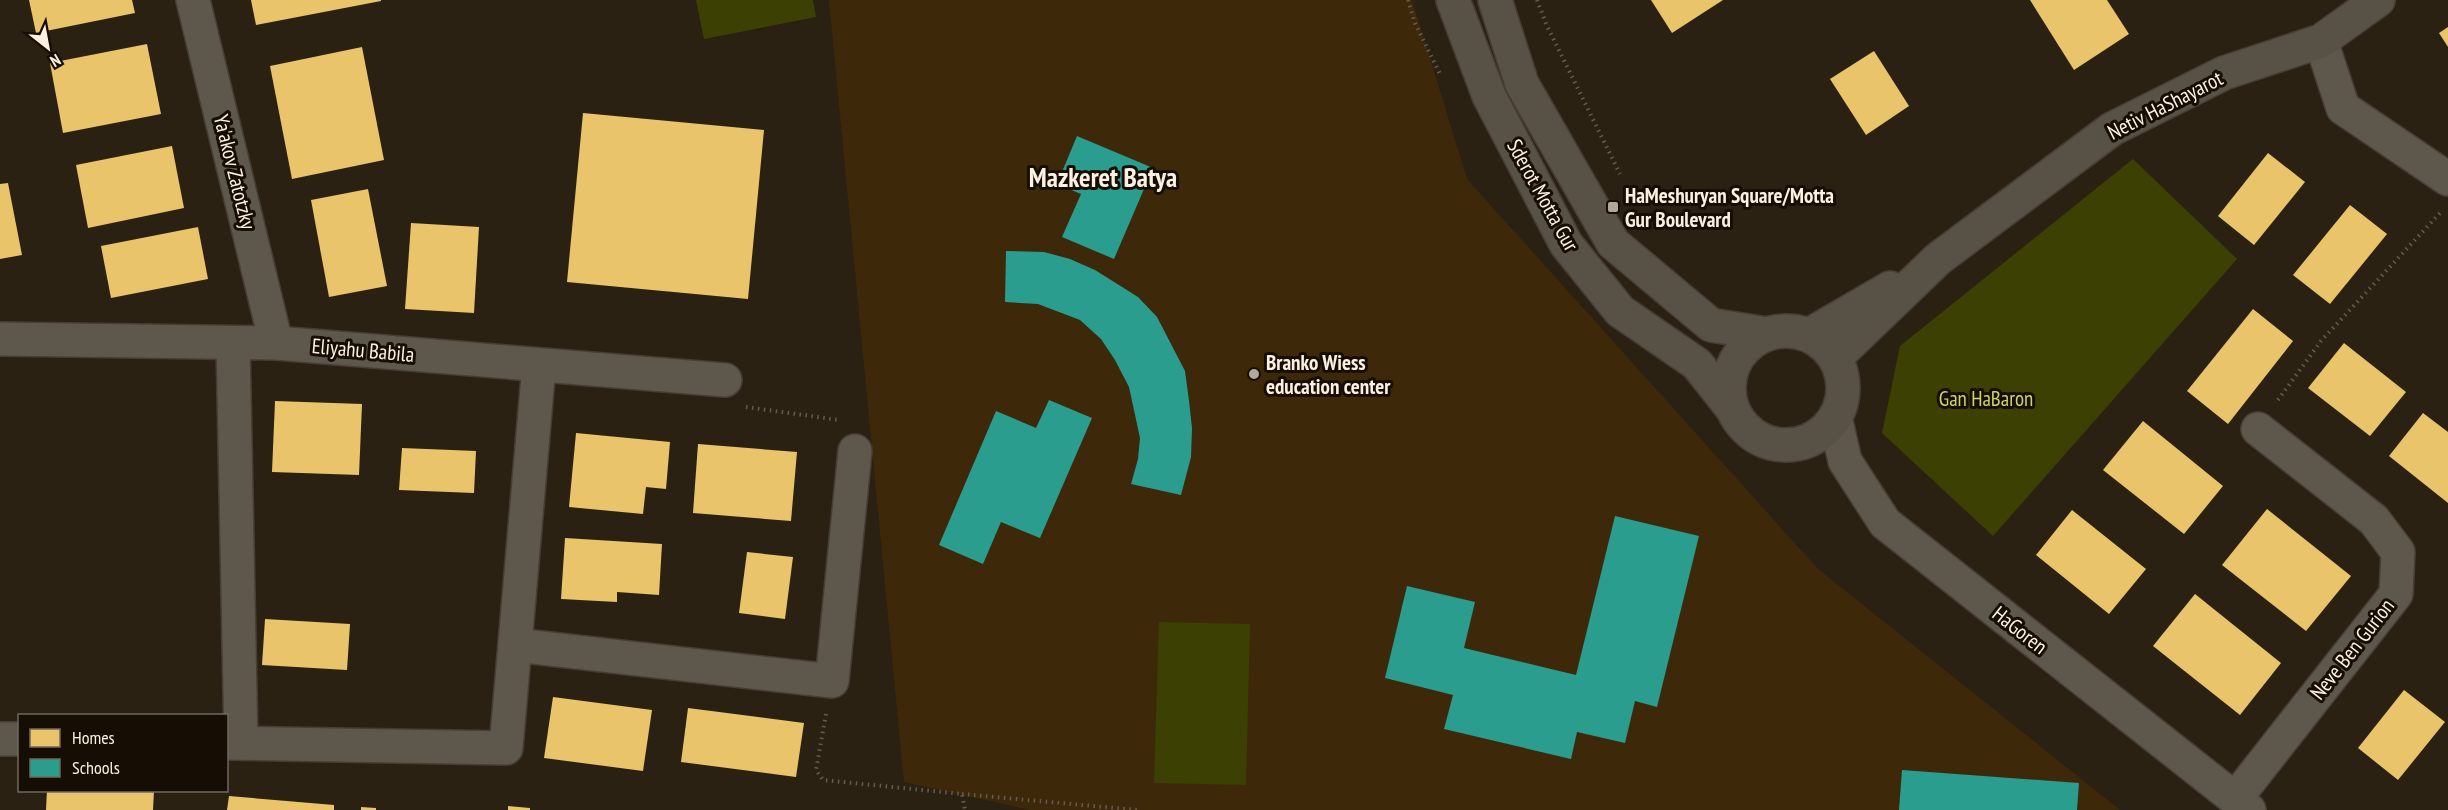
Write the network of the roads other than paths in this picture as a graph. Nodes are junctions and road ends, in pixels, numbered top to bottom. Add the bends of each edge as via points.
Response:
1 (193, 0) edge
2 (1453, 0) edge
3 (1495, 0) edge
4 (2378, 0) edge
5 (2321, 41) junction
6 (2446, 194) edge
7 (1938, 260) junction
8 (1767, 334) junction
9 (1809, 335) junction
10 (0, 339) edge
11 (233, 343) junction
12 (276, 343) junction
13 (1835, 358) junction
14 (539, 365) junction
15 (725, 380) road end
16 (1731, 407) junction
17 (1835, 417) junction
18 (2258, 429) road end
19 (855, 451) road end
20 (515, 645) junction
21 (0, 739) edge
22 (18, 739) edge
23 (234, 743) edge
24 (2242, 805) edge

1 - 12 street, Ya'akov Zatotzky
2 - 16 street, Sderot Motta Gur via 1489,96 1566,244 1620,311 1697,364
3 - 8 street, Sderot Motta Gur via 1522,84 1613,243 1711,325
4 - 5 street, Netiv HaShayarot
5 - 6 street via 2343,108
5 - 7 street, Netiv HaShayarot via 2224,73 2112,129
7 - 9 street, Netiv HaShayarot
7 - 13 street, Netiv HaShayarot
8 - 9 street via 1792,331
8 - 16 street via 1744,349 1734,364 1728,385
9 - 13 street
10 - 11 street, Eliyahu Babila
11 - 12 street, Eliyahu Babila
11 - 23 street
12 - 14 street, Eliyahu Babila
13 - 17 street via 1842,377 1843,398
14 - 15 street, Eliyahu Babila
14 - 20 street
16 - 17 street via 1742,426 1760,439 1781,445 1803,443 1823,432
17 - 24 street, HaGoren via 1845,461 1885,523
18 - 24 street, Neve Ben Gurion via 2374,520 2398,552 2396,594
19 - 20 street via 832,681
20 - 23 street via 506,748
21 - 22 street

